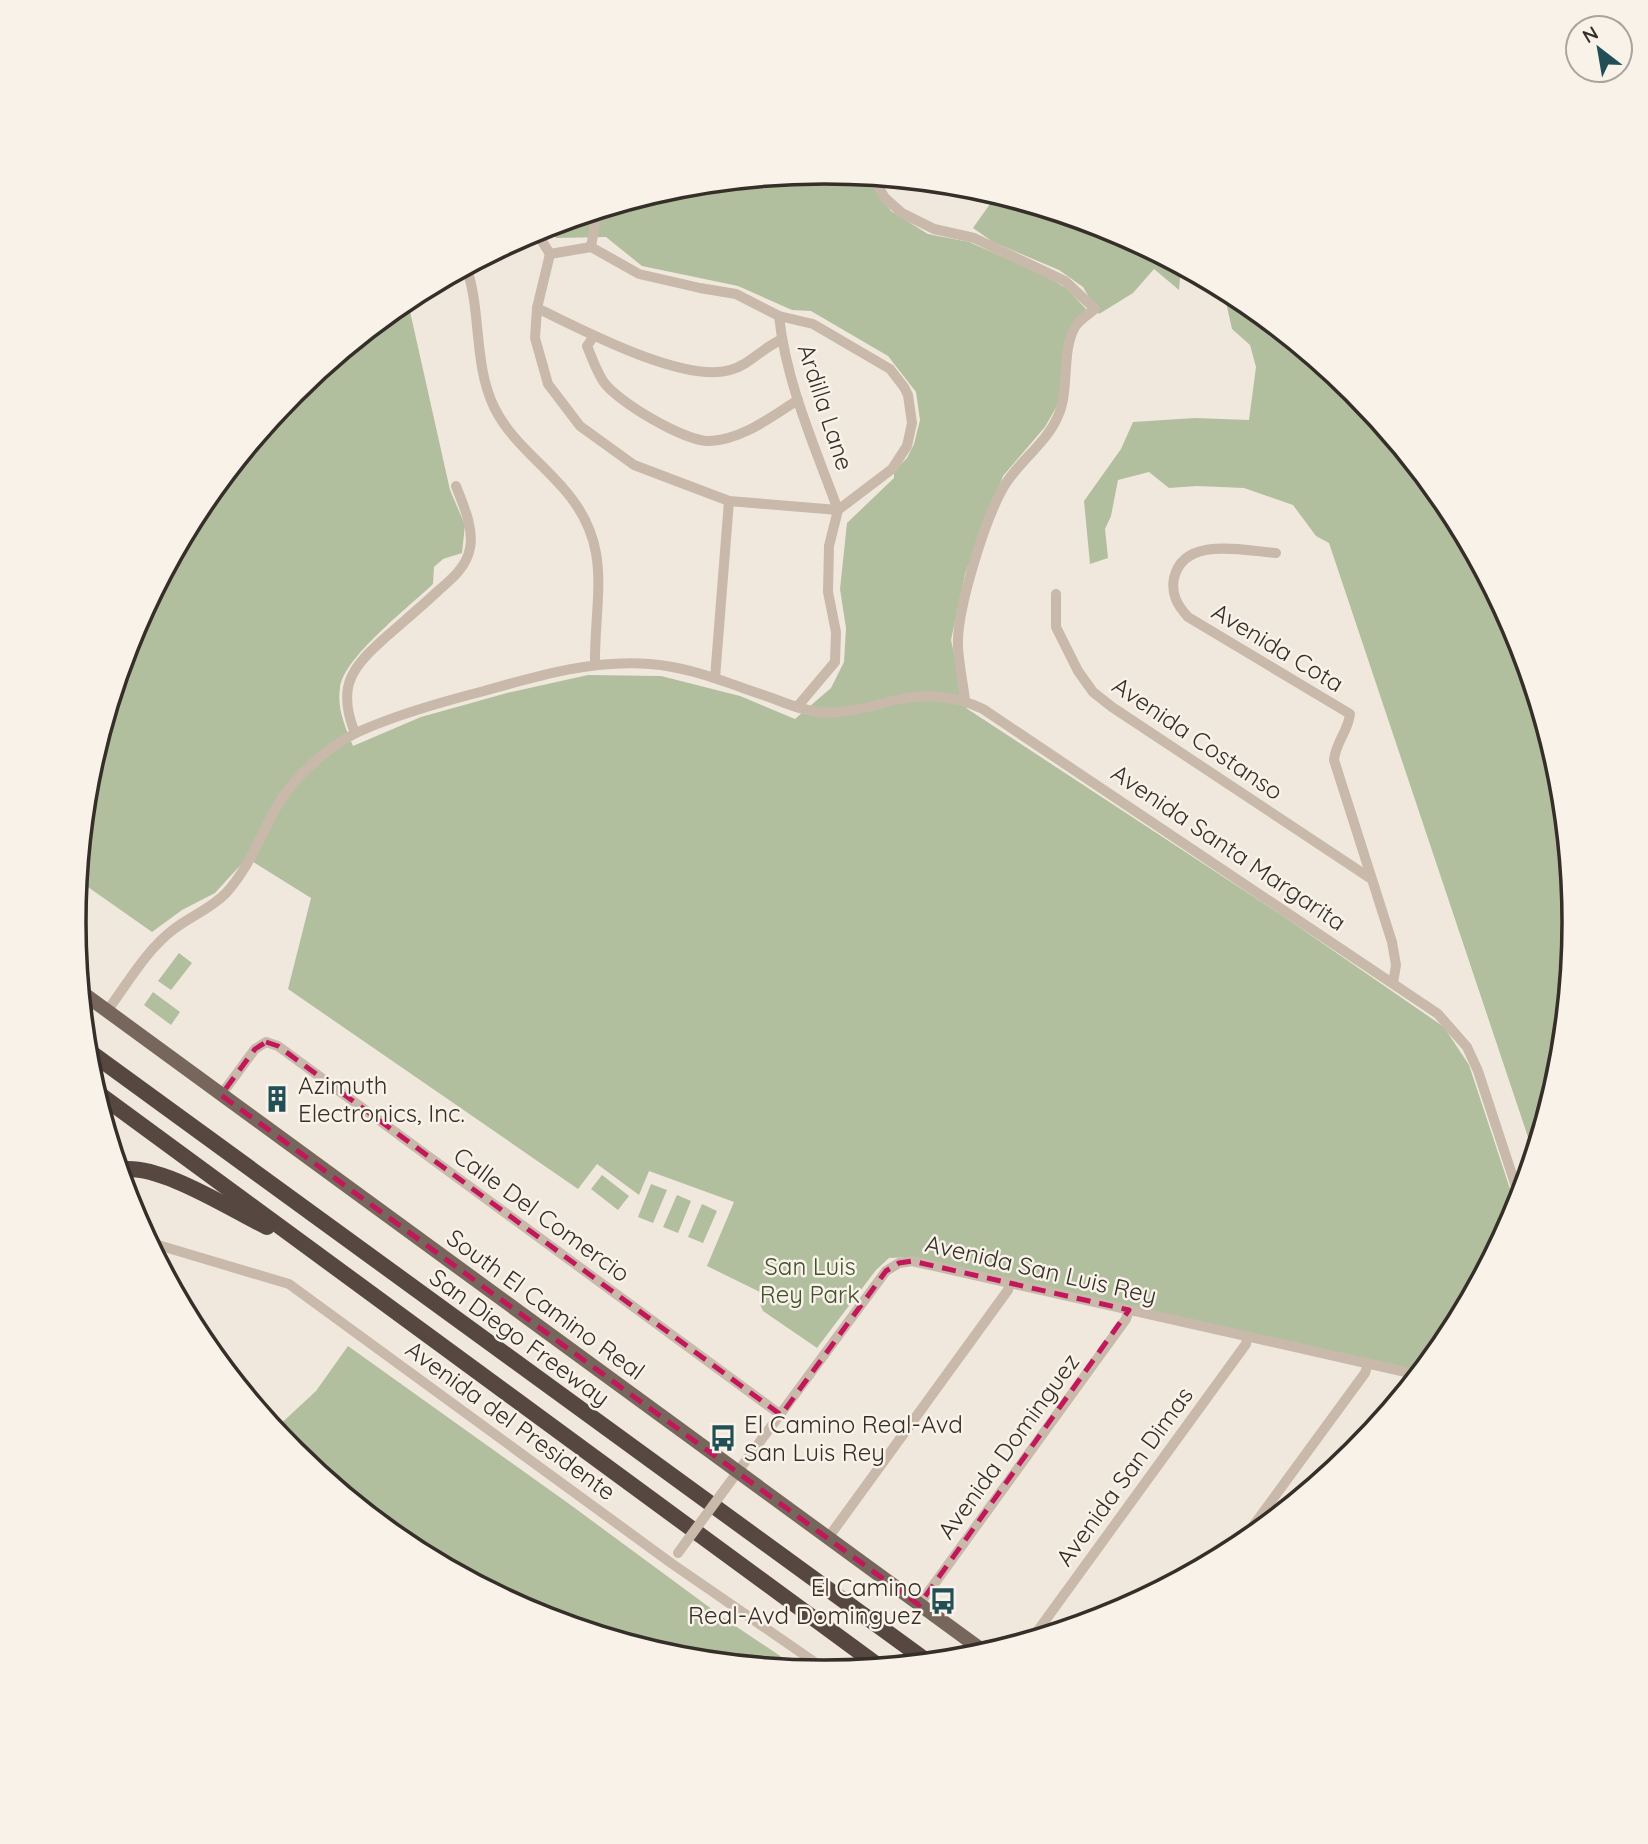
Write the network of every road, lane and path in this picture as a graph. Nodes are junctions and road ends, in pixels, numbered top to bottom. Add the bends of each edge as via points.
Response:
1 (878, 186) edge
2 (595, 220) edge
3 (541, 240) edge
4 (591, 247) junction
5 (550, 254) junction
6 (468, 276) edge
7 (537, 308) junction
8 (779, 316) junction
9 (594, 336) junction
10 (781, 340) junction
11 (798, 400) junction
12 (456, 486) dead end
13 (729, 501) junction
14 (838, 510) junction
15 (1276, 553) dead end
16 (1056, 594) dead end
17 (595, 665) junction
18 (715, 678) junction
19 (965, 700) junction
20 (797, 707) junction
21 (355, 733) junction
22 (1370, 878) junction
23 (1393, 983) junction
24 (90, 998) edge
25 (107, 1011) junction
26 (99, 1058) edge
27 (221, 1094) junction
28 (108, 1101) edge
29 (128, 1168) edge
30 (1514, 1182) edge
31 (161, 1246) edge
32 (307, 1247) junction
33 (1010, 1282) junction
34 (1129, 1310) junction
35 (1247, 1337) junction
36 (1368, 1364) junction
37 (1409, 1373) edge
38 (781, 1415) junction
39 (738, 1472) junction
40 (1259, 1518) edge
41 (828, 1538) junction
42 (671, 1563) junction
43 (919, 1605) junction
44 (1040, 1627) edge
45 (974, 1645) edge
46 (917, 1654) edge
47 (869, 1659) edge
48 (811, 1660) edge

1 - 19 street via 902,213 934,229 974,238 1065,281 1095,309 1076,326 1069,346 1060,412 1005,485 984,534 962,604 957,645
2 - 4 street
3 - 5 street
4 - 5 street
4 - 8 street via 639,274 736,293
5 - 7 street
6 - 17 street via 483,371 494,406 515,440 564,488 596,545 600,593
7 - 9 street
7 - 13 street via 535,338 548,384 580,426 634,465
8 - 10 street, Ardilla Lane
8 - 14 street via 813,324 890,369 908,396 912,423 906,446 892,469
9 - 10 street via 671,366 700,371 730,370
9 - 11 street via 587,346 604,383 658,423 687,436 709,441 749,431
10 - 11 street, Ardilla Lane
11 - 14 street, Ardilla Lane
12 - 21 street via 471,537 467,561 355,668 346,692
13 - 14 street
13 - 18 street
14 - 20 street via 829,546 828,592 835,662
15 - 22 street, Avenida Cota via 1206,548 1190,554 1175,576 1173,592 1188,617 1350,714 1334,760
16 - 22 street, Avenida Costanso via 1056,627 1077,671 1093,692
17 - 18 street, Avenida Santa Margarita via 649,663
17 - 21 street, Avenida Santa Margarita via 420,708
18 - 20 street, Avenida Santa Margarita
19 - 20 street, Avenida Santa Margarita via 899,699 845,712
19 - 23 street, Avenida Santa Margarita
21 - 25 street, Avenida Santa Margarita via 297,778 269,817 253,857 225,894 151,950
22 - 23 street, Avenida Cota via 1392,942
23 - 30 street, Avenida Santa Margarita via 1438,1014 1467,1047
24 - 25 main road, South El Camino Real
25 - 27 main road, South El Camino Real
26 - 46 highway, San Diego Freeway
27 - 38 street, Calle Del Comercio via 255,1049 266,1042 278,1046
27 - 39 main road, South El Camino Real
28 - 32 highway
29 - 32 highway via 168,1177
31 - 42 street, Avenida del Presidente via 289,1284
32 - 47 highway
33 - 34 street, Avenida San Luis Rey
33 - 38 street, Avenida San Luis Rey via 912,1261 886,1271
33 - 41 street
34 - 35 street, Avenida San Luis Rey
34 - 43 street, Avenida Dominguez
35 - 36 street, Avenida San Luis Rey
35 - 44 street, Avenida San Dimas
36 - 37 street, Avenida San Luis Rey
36 - 40 street
38 - 39 street, Avenida San Luis Rey
39 - 41 main road, South El Camino Real
39 - 42 street, Avenida San Luis Rey, bridge
41 - 43 main road, South El Camino Real
42 - 48 street, Avenida del Presidente
43 - 45 main road, South El Camino Real

